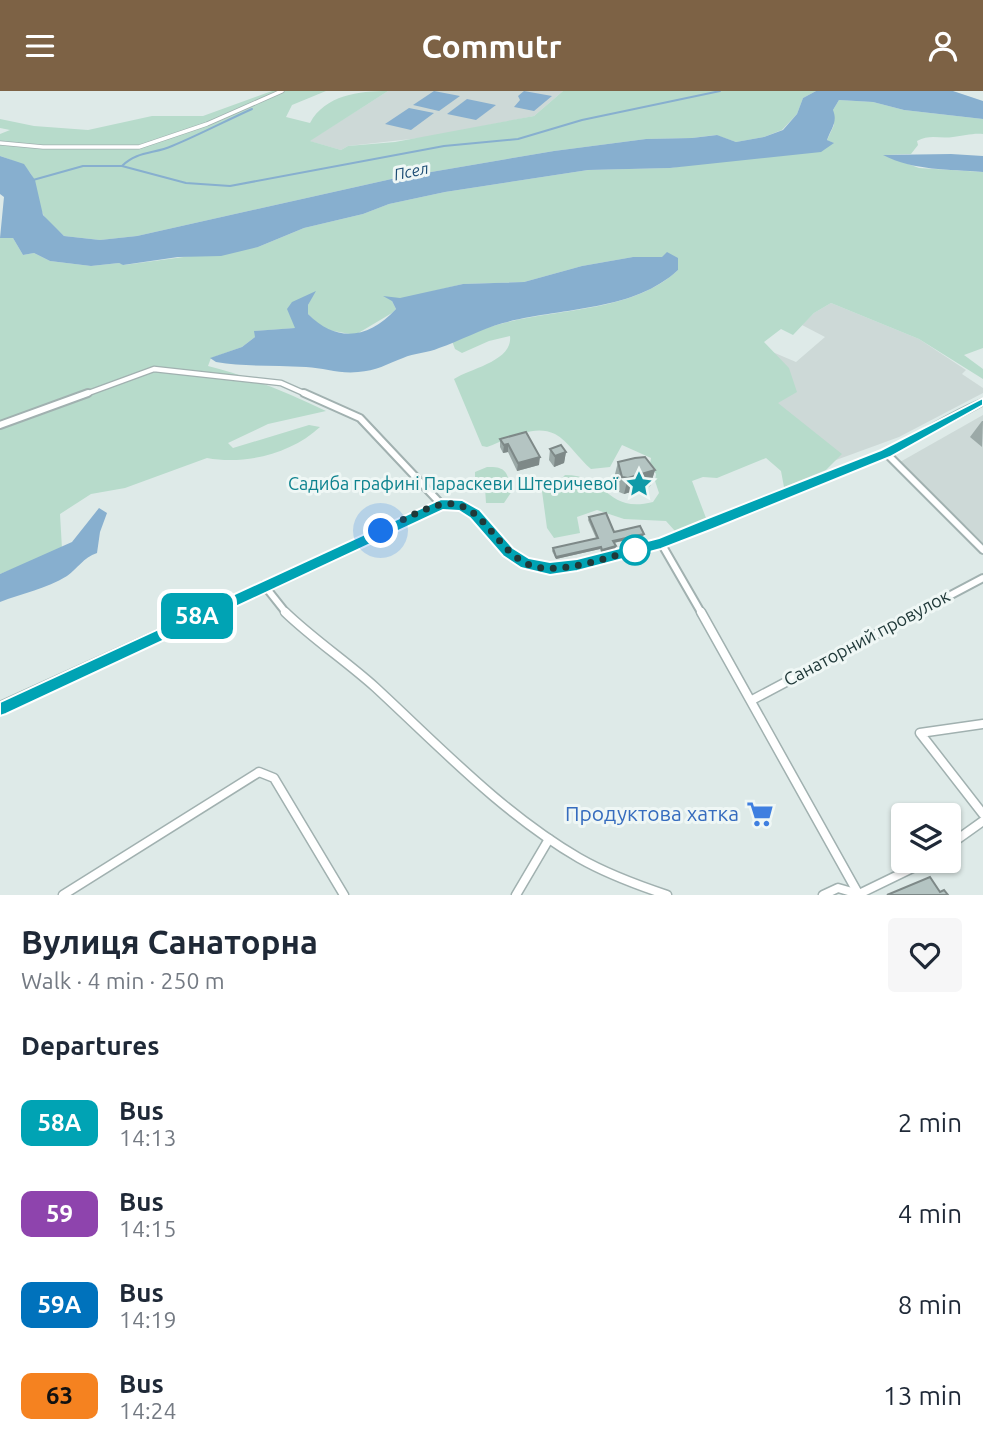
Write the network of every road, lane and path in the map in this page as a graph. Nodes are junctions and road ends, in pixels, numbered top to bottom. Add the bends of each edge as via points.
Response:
1 (282, 91) edge
2 (0, 143) edge
3 (983, 402) edge
4 (0, 425) edge
5 (886, 453) junction
6 (441, 504) junction
7 (661, 543) junction
8 (983, 550) edge
9 (983, 578) edge
10 (264, 585) junction
11 (752, 700) junction
12 (0, 708) edge
13 (983, 724) edge
14 (983, 814) edge
15 (983, 821) edge
16 (961, 837) edge
17 (549, 839) junction
18 (903, 873) edge
19 (63, 895) edge
20 (344, 895) edge
21 (516, 895) edge
22 (667, 895) edge
23 (823, 895) edge
24 (859, 895) edge

1 - 2 street via 139,147
3 - 5 main road
4 - 6 street via 154,369 281,383 360,418
5 - 7 main road
5 - 8 street
6 - 7 main road via 469,509 508,552 542,569 577,565
6 - 10 main road
7 - 11 street
9 - 11 street, Санаторний провулок
10 - 12 main road
10 - 17 street via 280,607
11 - 24 street
13 - 14 street via 920,733
15 - 16 street
17 - 21 street
17 - 22 street via 636,887
18 - 24 street
19 - 20 street via 259,772 274,778
23 - 24 street via 838,888

